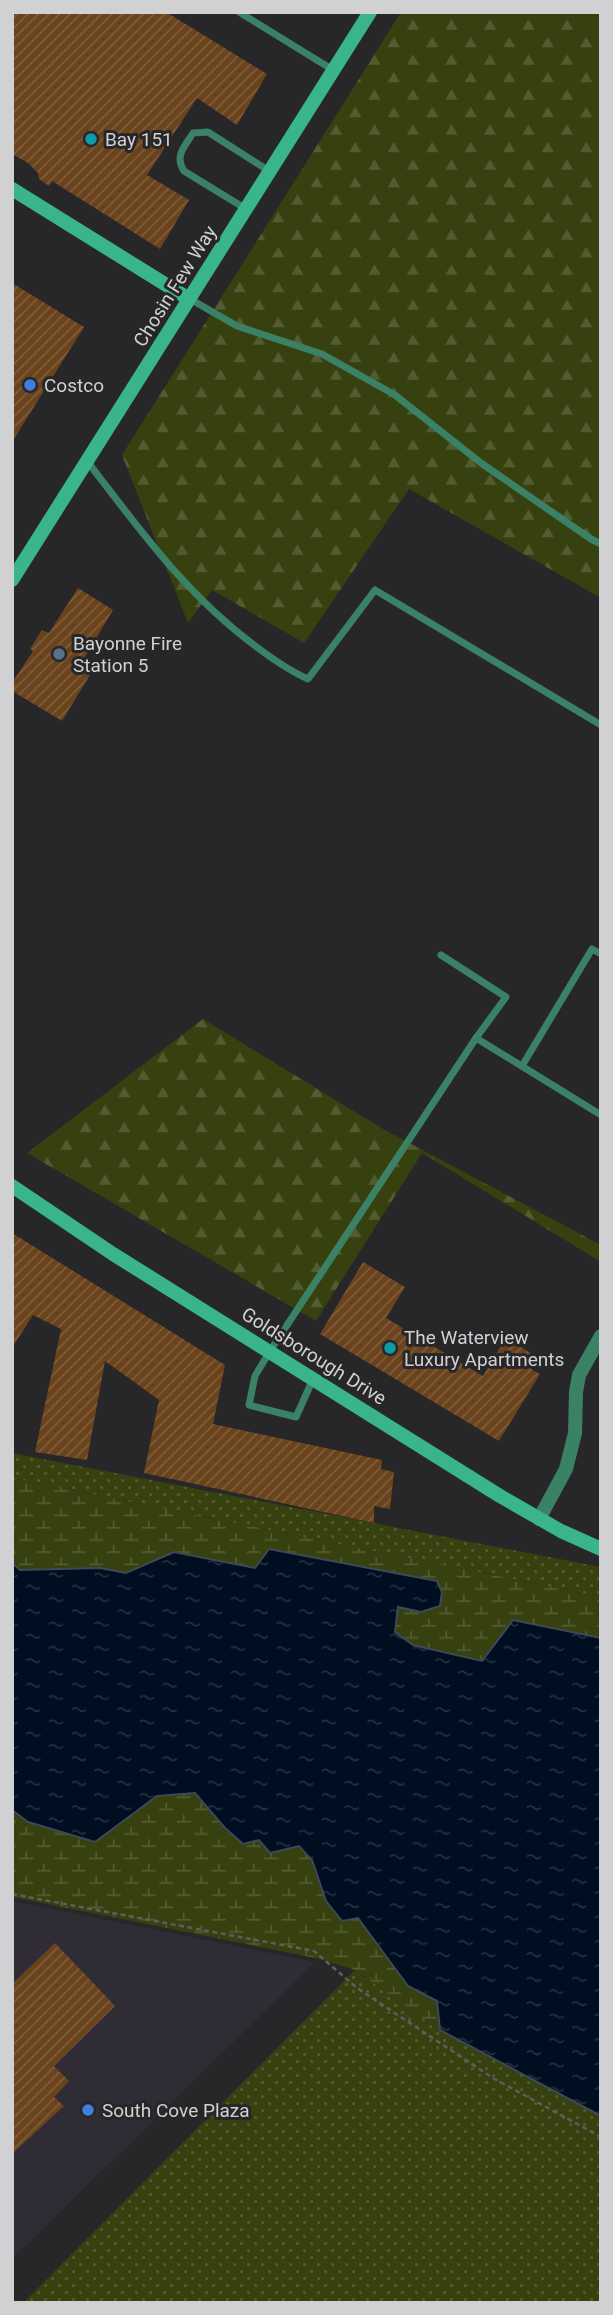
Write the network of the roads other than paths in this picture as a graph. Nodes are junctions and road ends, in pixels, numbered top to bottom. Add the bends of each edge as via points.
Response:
1 (239, 12) edge
2 (370, 12) edge
3 (333, 71) junction
4 (270, 172) junction
5 (12, 188) edge
6 (246, 209) junction
7 (189, 299) junction
8 (87, 461) junction
9 (601, 544) edge
10 (12, 580) edge
11 (601, 725) edge
12 (601, 954) edge
13 (441, 955) dead end
14 (476, 1038) junction
15 (522, 1066) junction
16 (601, 1115) edge
17 (12, 1186) edge
18 (601, 1336) edge
19 (270, 1351) junction
20 (313, 1379) junction
21 (539, 1518) junction
22 (601, 1549) edge

1 - 3 lane
2 - 3 street, Chosin Few Way
3 - 4 street, Chosin Few Way
4 - 6 street, Chosin Few Way
4 - 6 lane via 208,132 193,133 179,155 179,164
5 - 7 street
6 - 7 street, Chosin Few Way
7 - 8 street, Chosin Few Way
7 - 9 lane via 237,326 322,354 395,395 481,463
8 - 10 street, Chosin Few Way
8 - 11 lane via 168,566 229,626 291,672 308,680 375,590
12 - 15 lane via 592,949
13 - 14 lane via 506,997
14 - 15 lane
14 - 19 lane
15 - 16 lane
17 - 19 street, Goldsborough Drive
18 - 21 street via 579,1375 575,1433 566,1469
19 - 20 street, Goldsborough Drive
19 - 20 lane via 255,1376 249,1405 296,1417
20 - 21 street, Goldsborough Drive
21 - 22 street, Goldsborough Drive

